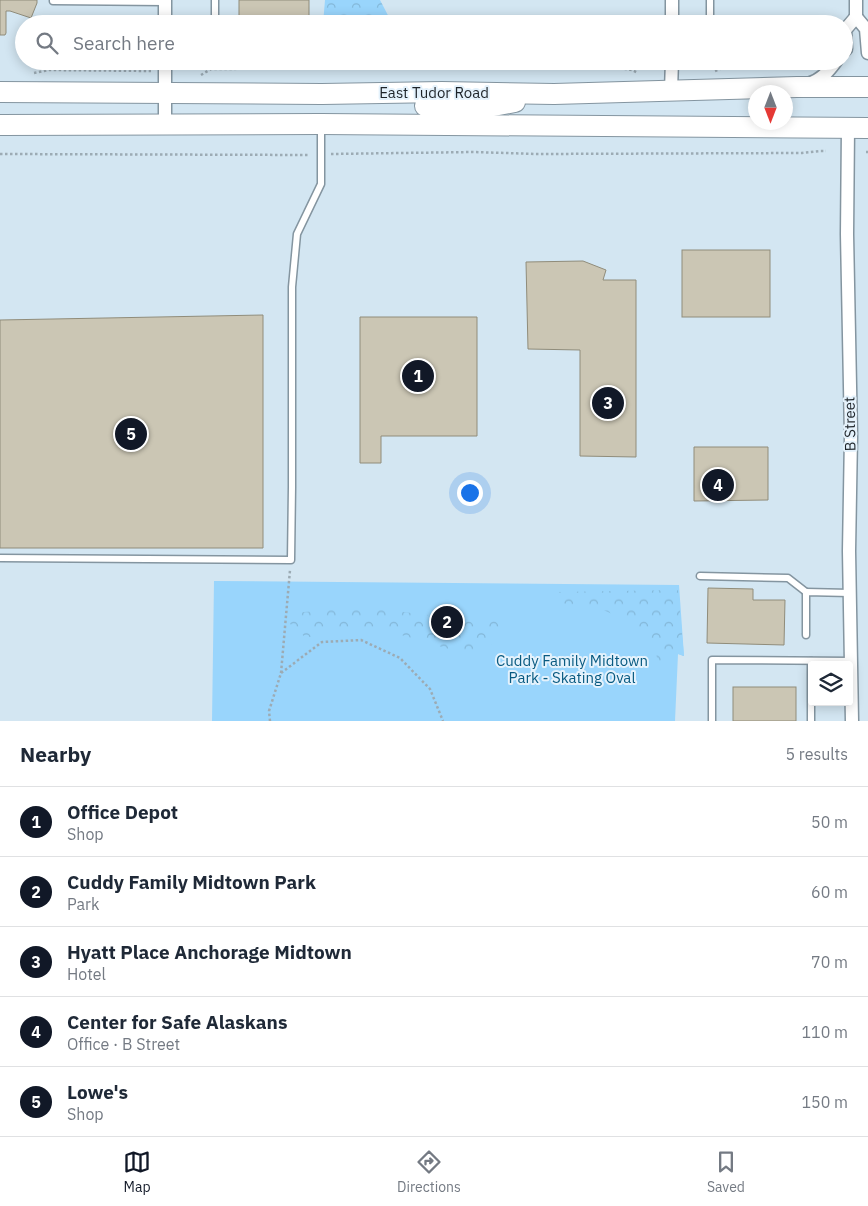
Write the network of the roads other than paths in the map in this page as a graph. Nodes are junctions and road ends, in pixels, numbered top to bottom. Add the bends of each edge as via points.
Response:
1 (215, 0) edge
2 (672, 0) edge
3 (710, 0) edge
4 (856, 0) edge
5 (53, 1) edge
6 (165, 1) edge
7 (165, 15) edge
8 (215, 15) edge
9 (672, 15) edge
10 (710, 15) edge
11 (856, 18) junction
12 (853, 22) edge
13 (868, 53) edge
14 (165, 70) edge
15 (672, 70) edge
16 (830, 70) edge
17 (671, 82) junction
18 (797, 87) junction
19 (868, 87) edge
20 (0, 92) edge
21 (165, 92) junction
22 (554, 94) junction
23 (322, 124) junction
24 (0, 125) edge
25 (165, 125) junction
26 (858, 128) edge
27 (0, 558) edge
28 (700, 576) dead end
29 (806, 592) junction
30 (850, 594) junction
31 (806, 635) dead end
32 (811, 661) edge
33 (851, 661) edge
34 (811, 706) edge
35 (852, 706) edge
36 (712, 721) edge
37 (811, 721) edge
38 (852, 721) edge

1 - 8 lane
2 - 9 street
3 - 10 lane
4 - 11 street
5 - 6 lane
6 - 7 street
11 - 12 street
11 - 13 street via 866,29
14 - 21 street
15 - 17 street
16 - 18 street via 814,82
17 - 18 main road, East Tudor Road
17 - 22 main road, East Tudor Road
18 - 19 main road, East Tudor Road
20 - 21 main road, East Tudor Road
21 - 22 main road, East Tudor Road
21 - 25 street
22 - 23 main road via 488,107 337,105
23 - 25 main road
23 - 26 main road
23 - 27 lane via 321,184 297,234 292,287 290,560
24 - 25 main road
26 - 30 street, B Street via 847,234
28 - 29 lane via 788,578
29 - 30 lane
29 - 31 lane
30 - 33 street, B Street
32 - 36 lane via 712,660
34 - 37 lane
35 - 38 street, B Street

